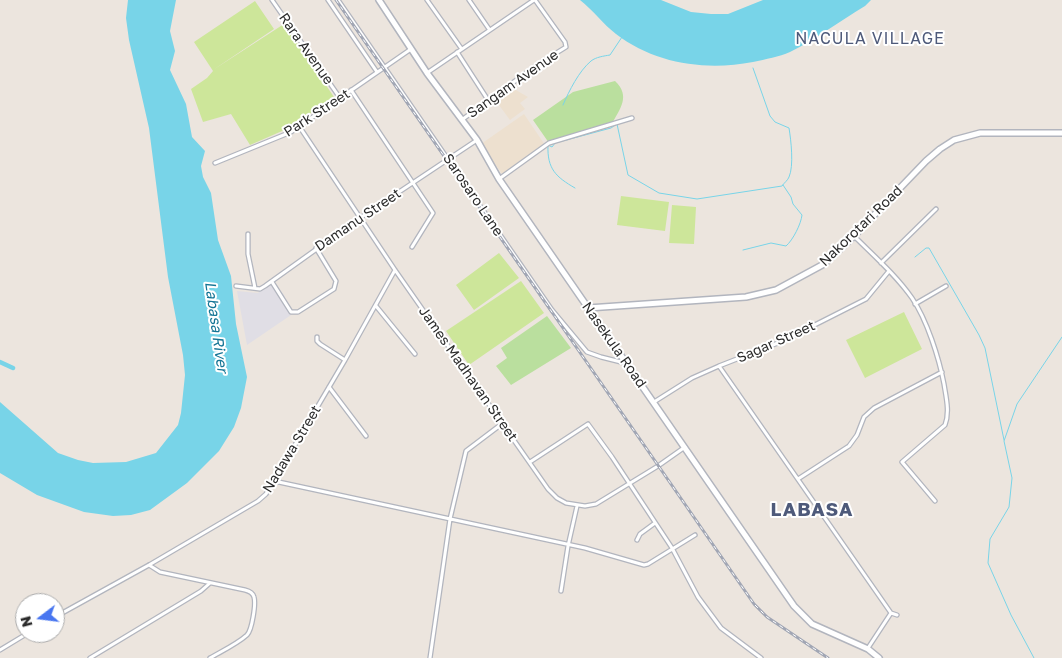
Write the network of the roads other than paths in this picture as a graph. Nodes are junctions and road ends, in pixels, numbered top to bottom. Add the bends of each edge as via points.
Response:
1 (272, 0) edge
2 (328, 0) edge
3 (338, 0) edge
4 (379, 0) edge
5 (427, 0) edge
6 (469, 0) edge
7 (535, 0) edge
8 (489, 30) junction
9 (411, 48) junction
10 (461, 48) junction
11 (457, 52) junction
12 (384, 67) junction
13 (377, 72) junction
14 (427, 73) junction
15 (351, 90) junction
16 (340, 98) junction
17 (488, 100) junction
18 (632, 118) dead end
19 (463, 119) junction
20 (299, 126) junction
21 (1062, 133) edge
22 (477, 140) junction
23 (449, 158) junction
24 (215, 162) dead end
25 (499, 179) junction
26 (413, 183) junction
27 (936, 209) dead end
28 (360, 218) junction
29 (248, 234) dead end
30 (854, 236) junction
31 (412, 247) dead end
32 (316, 248) junction
33 (881, 263) junction
34 (395, 270) junction
35 (889, 271) junction
36 (272, 282) junction
37 (236, 286) dead end
38 (946, 286) dead end
39 (255, 288) junction
40 (915, 304) junction
41 (376, 306) junction
42 (588, 308) junction
43 (317, 337) dead end
44 (415, 354) dead end
45 (345, 360) junction
46 (628, 364) junction
47 (719, 366) junction
48 (942, 372) junction
49 (329, 387) junction
50 (654, 402) junction
51 (504, 423) junction
52 (366, 436) dead end
53 (685, 447) junction
54 (530, 462) junction
55 (798, 479) junction
56 (274, 481) junction
57 (628, 483) junction
58 (935, 501) dead end
59 (577, 506) junction
60 (450, 519) junction
61 (655, 523) junction
62 (695, 535) dead end
63 (637, 540) dead end
64 (568, 546) junction
65 (672, 548) junction
66 (149, 565) junction
67 (210, 583) junction
68 (561, 591) dead end
69 (65, 611) edge
70 (891, 613) junction
71 (897, 615) dead end
72 (15, 641) edge
73 (868, 649) junction
74 (0, 650) edge
75 (90, 658) edge
76 (210, 658) edge
77 (430, 658) edge
78 (761, 658) edge
79 (879, 658) edge

1 - 16 street, Rara Avenue
2 - 13 street
3 - 12 street, Sarosaro Lane
4 - 9 main road, Nasekula Road
5 - 10 street
6 - 8 street
7 - 8 street
7 - 17 street, Sangam Avenue via 566,48
8 - 10 street
9 - 12 street, Park Street
9 - 14 main road, Nasekula Road
10 - 11 street
11 - 14 street
11 - 17 street
12 - 13 street, Park Street
12 - 23 street, Sarosaro Lane
13 - 15 street, Park Street
14 - 19 main road, Nasekula Road
15 - 16 street, Park Street
15 - 26 street
16 - 20 street, Park Street
17 - 19 street, Sangam Avenue
18 - 25 street via 549,143
19 - 22 main road, Nasekula Road
20 - 24 street, Park Street via 284,136
20 - 28 street, James Madhavan Street
21 - 30 main road, Nakorotari Road via 980,133 954,140 926,161
22 - 23 street, Damanu Street
22 - 25 main road, Nasekula Road
23 - 26 street, Damanu Street
23 - 46 street, Sarosaro Lane via 552,310 587,352
25 - 42 main road, Nasekula Road
26 - 28 street, Damanu Street
26 - 31 street via 432,213
27 - 33 street
28 - 32 street, Damanu Street
28 - 34 street, James Madhavan Street
29 - 39 street via 248,254
30 - 33 street
30 - 42 main road, Nakorotari Road via 811,273 762,295
32 - 36 street, Damanu Street
32 - 36 street via 336,281 334,289 295,313 291,312
33 - 35 street
34 - 41 street, Nadawa Street
34 - 51 street, James Madhavan Street
35 - 40 street
35 - 47 street, Sagar Street via 866,299 783,342
36 - 39 street, Damanu Street
37 - 39 street, Damanu Street
38 - 40 street
40 - 48 street via 938,355
41 - 44 street
41 - 45 street, Nadawa Street
42 - 46 main road, Nasekula Road
43 - 45 street via 320,344
45 - 49 street, Nadawa Street
46 - 50 main road, Nasekula Road
47 - 50 street, Sagar Street
47 - 55 street
48 - 55 street via 874,408 864,417 858,435 849,446
48 - 58 street via 947,404 945,425 902,462
49 - 52 street
49 - 56 street, Nadawa Street
50 - 53 main road, Nasekula Road
51 - 54 street, James Madhavan Street
51 - 60 street via 466,451
53 - 57 street
53 - 73 main road, Nasekula Road via 800,614 812,624
54 - 57 street via 588,424
54 - 59 street, James Madhavan Street via 557,498
55 - 70 street
56 - 60 street
56 - 66 street, Nadawa Street via 258,501
57 - 59 street via 603,501
57 - 61 street
59 - 64 street
60 - 64 street
60 - 77 street
61 - 63 street
61 - 65 street
62 - 65 street
64 - 65 street via 644,565
64 - 68 street
65 - 78 street via 698,597 721,628
66 - 67 street via 160,572
66 - 69 street, Nadawa Street
67 - 75 street
67 - 76 street via 250,592 255,604 251,631
70 - 71 street
70 - 73 street
72 - 74 street
73 - 79 main road, Nasekula Road

